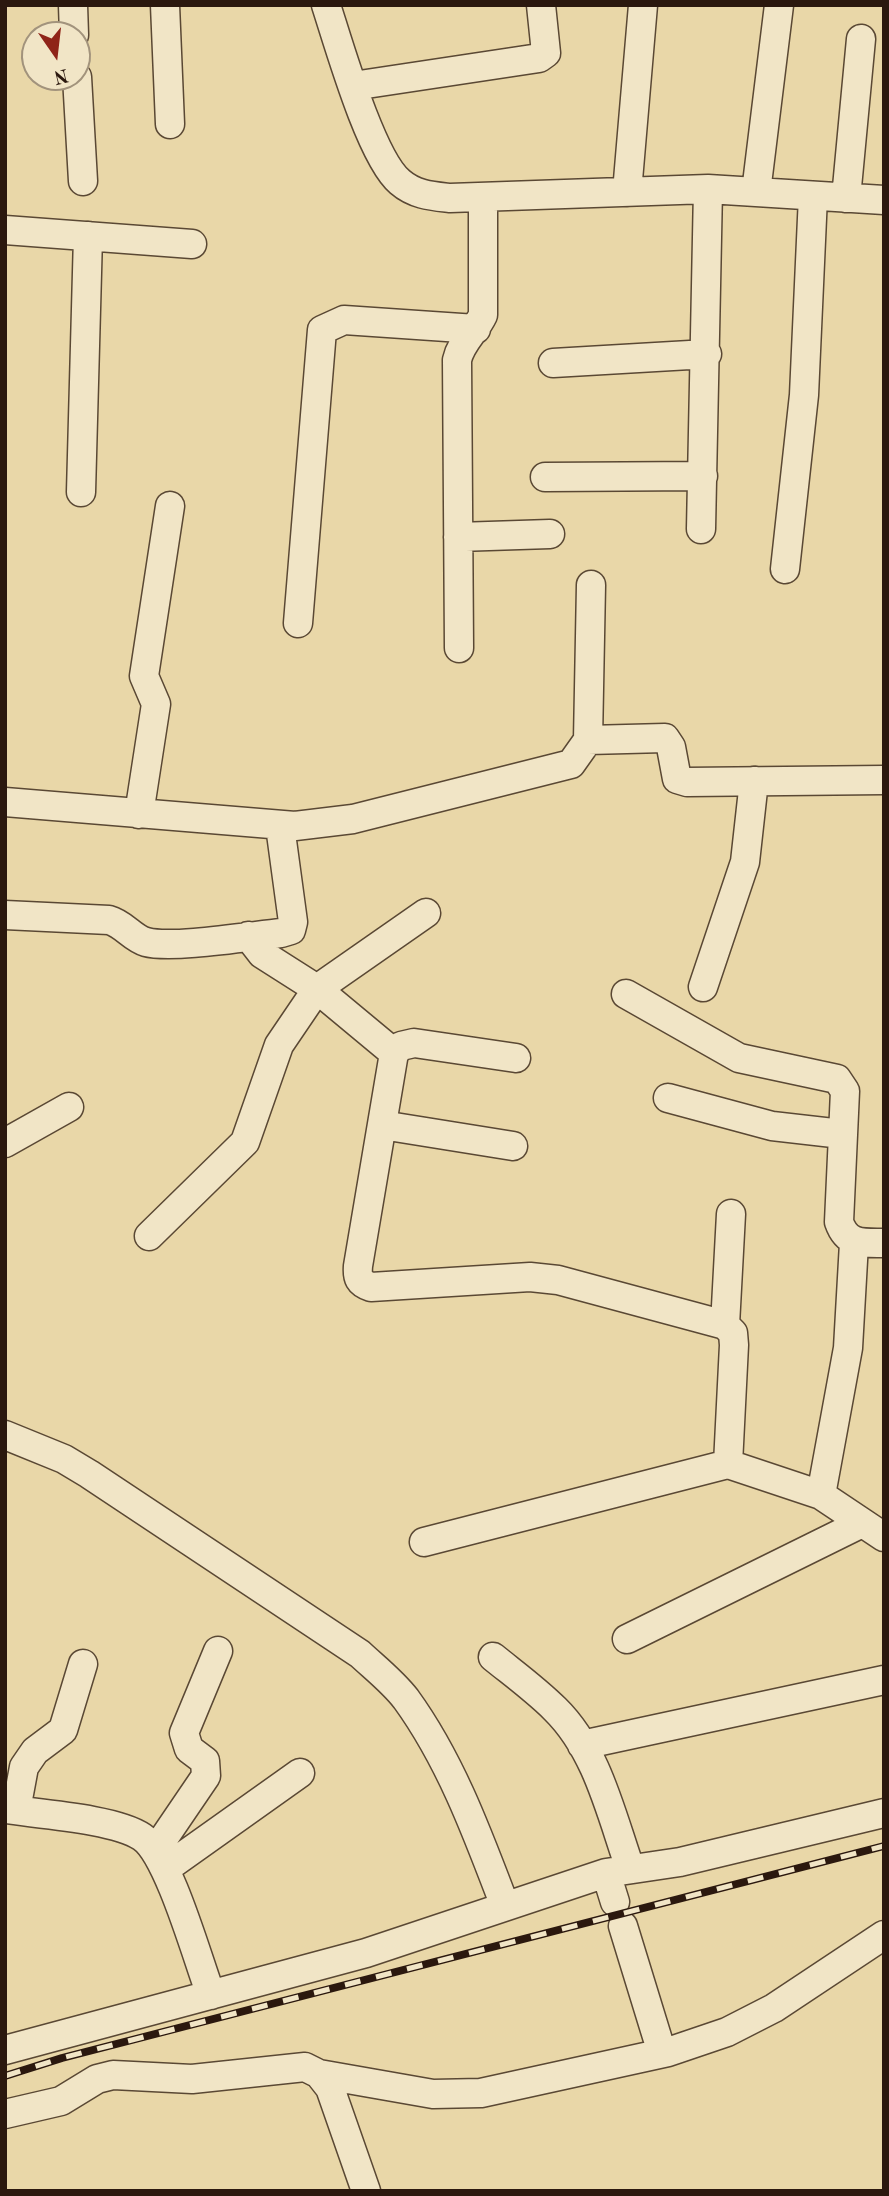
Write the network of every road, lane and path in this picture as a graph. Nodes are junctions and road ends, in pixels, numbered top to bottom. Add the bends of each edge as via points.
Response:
1 (165, 5) edge
2 (326, 5) edge
3 (541, 5) edge
4 (643, 5) edge
5 (779, 5) edge
6 (861, 39) dead end
7 (353, 86) junction
8 (78, 91) edge
9 (170, 124) dead end
10 (83, 181) dead end
11 (708, 190) junction
12 (627, 192) junction
13 (756, 192) junction
14 (813, 196) junction
15 (482, 197) junction
16 (846, 198) junction
17 (884, 201) edge
18 (5, 230) edge
19 (89, 236) junction
20 (192, 244) dead end
21 (476, 329) junction
22 (706, 354) junction
23 (553, 363) dead end
24 (703, 476) junction
25 (545, 477) dead end
26 (81, 492) dead end
27 (170, 506) dead end
28 (701, 529) dead end
29 (550, 534) dead end
30 (458, 537) junction
31 (785, 569) dead end
32 (591, 585) dead end
33 (298, 623) dead end
34 (459, 649) dead end
35 (588, 740) junction
36 (884, 780) edge
37 (754, 782) junction
38 (5, 802) edge
39 (139, 814) junction
40 (280, 826) junction
41 (426, 913) dead end
42 (5, 915) edge
43 (248, 936) junction
44 (703, 987) dead end
45 (317, 989) junction
46 (626, 994) dead end
47 (394, 1053) junction
48 (516, 1058) dead end
49 (668, 1098) dead end
50 (69, 1107) dead end
51 (382, 1125) junction
52 (842, 1133) junction
53 (5, 1143) edge
54 (513, 1146) dead end
55 (731, 1214) dead end
56 (149, 1236) dead end
57 (854, 1242) junction
58 (884, 1243) edge
59 (725, 1325) junction
60 (5, 1435) edge
61 (728, 1464) junction
62 (821, 1495) junction
63 (878, 1534) edge
64 (424, 1542) dead end
65 (627, 1639) dead end
66 (218, 1651) dead end
67 (493, 1657) dead end
68 (83, 1664) dead end
69 (884, 1680) edge
70 (582, 1745) junction
71 (300, 1773) dead end
72 (11, 1810) edge
73 (884, 1813) edge
74 (160, 1860) junction
75 (618, 1870) junction
76 (505, 1906) junction
77 (884, 1935) edge
78 (211, 1995) junction
79 (5, 2050) edge
80 (662, 2053) junction
81 (319, 2074) junction
82 (5, 2114) edge
83 (366, 2191) edge

1 - 9 street
2 - 7 street
3 - 7 street via 547,44 546,53 539,58
4 - 12 street
5 - 13 street
6 - 16 street
7 - 15 street via 385,163 400,182 421,195
8 - 10 street
11 - 12 street
11 - 13 street
11 - 22 street
12 - 15 street
13 - 14 street
14 - 16 street
14 - 31 street via 804,395
15 - 21 street via 482,315
16 - 17 street
18 - 19 street
19 - 20 street
19 - 26 street
21 - 30 street via 460,347 457,360
21 - 33 street via 344,320 322,330
22 - 23 street
22 - 24 street
24 - 25 street
24 - 28 street
27 - 39 street via 144,676 156,704
29 - 30 street
30 - 34 street
32 - 35 street
35 - 37 street via 665,738 677,779
35 - 40 street via 571,765 354,820
36 - 37 street
37 - 44 street via 745,862
38 - 39 street
39 - 40 street
40 - 43 street via 291,930
41 - 45 street
42 - 43 street via 109,920 135,938 157,943
43 - 45 street via 262,954
45 - 47 street
45 - 56 street via 279,1045 245,1142
46 - 52 street via 739,1058 837,1079 845,1091
47 - 48 street via 414,1043
47 - 51 street
49 - 52 street via 772,1126
50 - 53 street
51 - 54 street
51 - 59 street via 358,1266 362,1284 530,1277 558,1280
52 - 57 street via 839,1222 844,1235
55 - 59 street
57 - 58 street
57 - 62 street via 848,1348
59 - 61 street via 733,1333 734,1345
60 - 76 street via 89,1474 360,1654 383,1675 405,1698 454,1780
61 - 62 street
61 - 64 street
62 - 63 street
63 - 65 street
66 - 74 street via 184,1733 189,1749 205,1761 206,1776
67 - 70 street via 555,1709
68 - 72 street via 63,1730 35,1751 24,1767
69 - 70 street
70 - 75 street via 596,1770
71 - 74 street
72 - 74 street via 126,1828 144,1838
73 - 75 street via 693,1860
74 - 78 street
75 - 76 street
75 - 80 street via 619,1914
76 - 78 street via 366,1953
77 - 80 street via 774,2008 727,2032
78 - 79 street
80 - 81 street via 481,2093 433,2094
81 - 82 street via 291,2067 191,2079 113,2075 97,2079 61,2101
81 - 83 street via 330,2088

